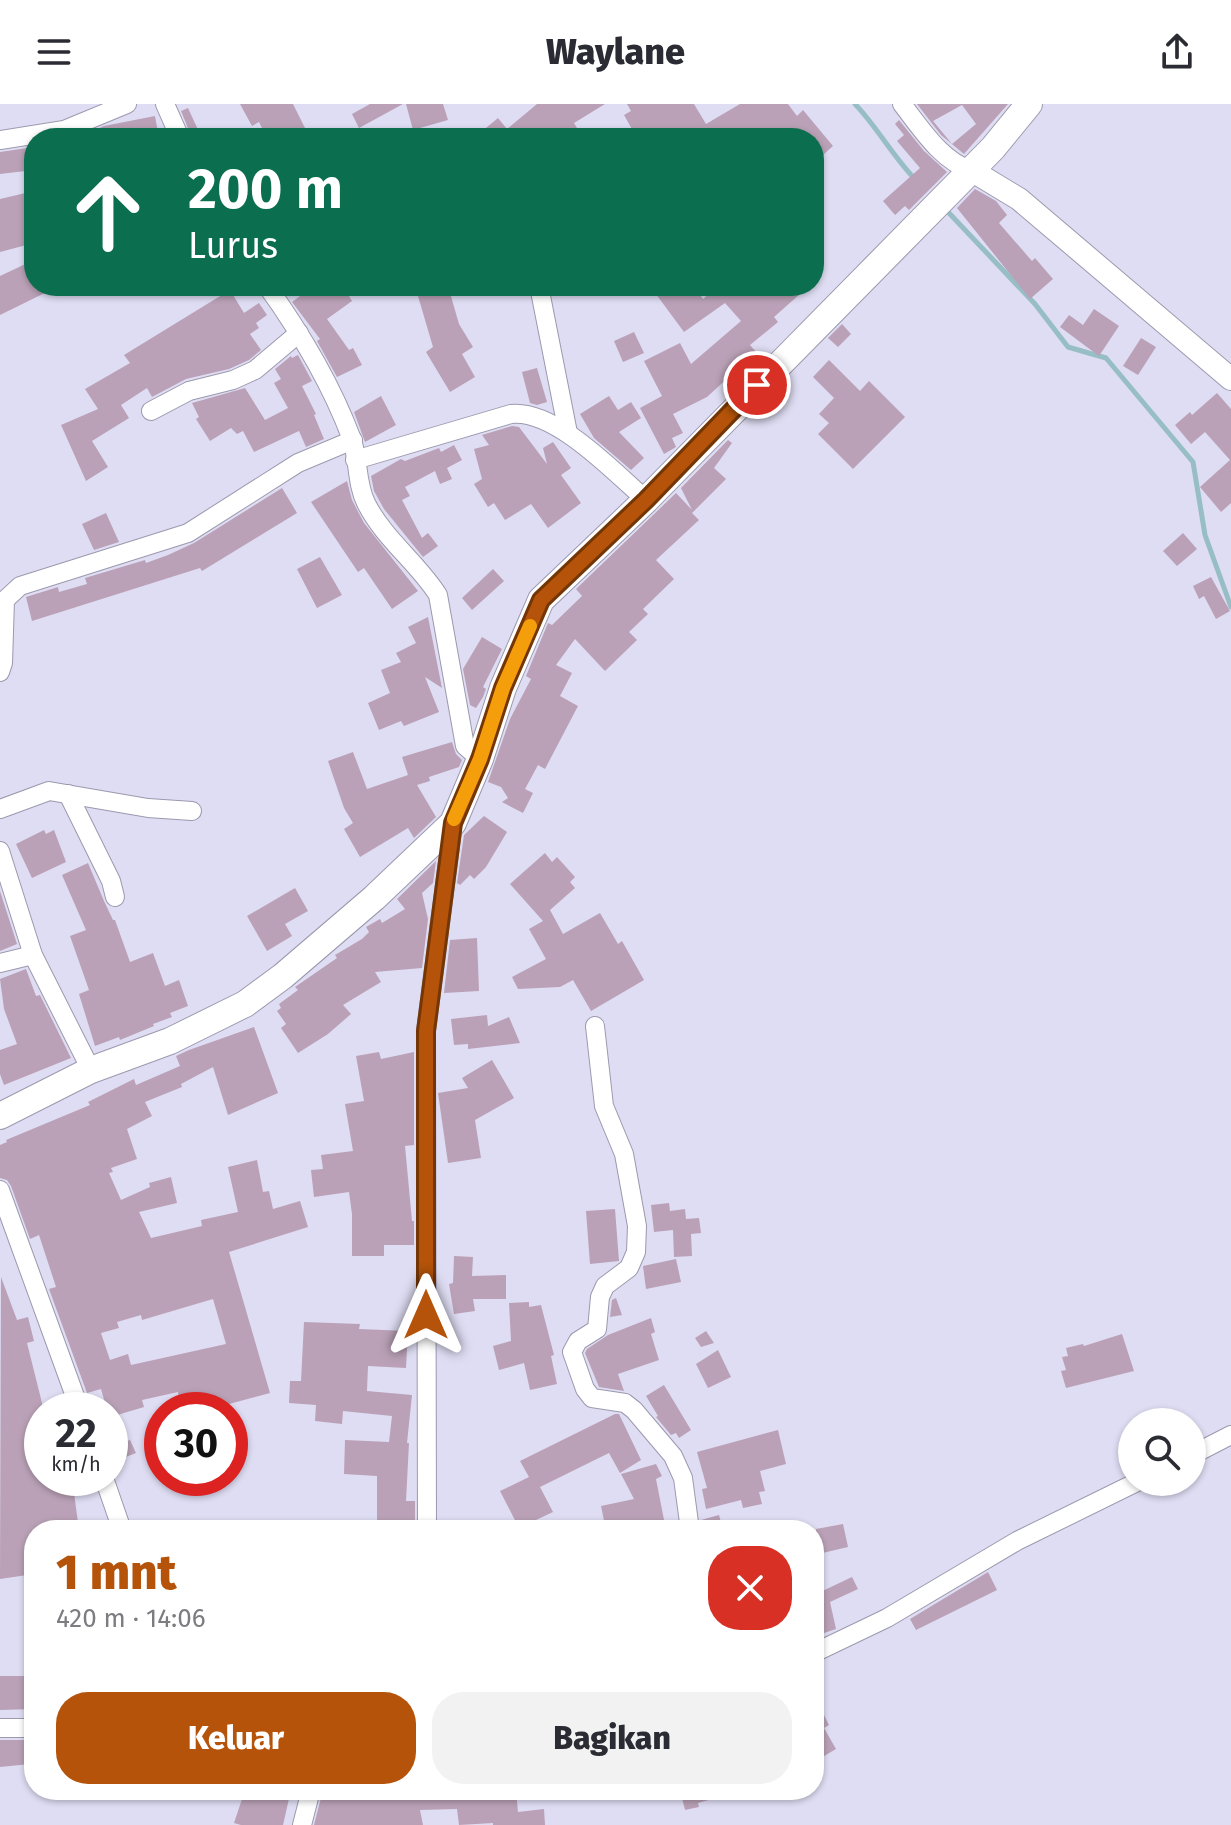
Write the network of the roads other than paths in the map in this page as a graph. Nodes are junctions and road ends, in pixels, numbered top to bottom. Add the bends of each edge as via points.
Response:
1 (127, 104) edge
2 (902, 104) edge
3 (1029, 104) edge
4 (171, 106) edge
5 (69, 128) edge
6 (177, 128) edge
7 (24, 136) edge
8 (0, 140) edge
9 (971, 170) junction
10 (274, 296) edge
11 (541, 296) edge
12 (299, 333) junction
13 (1231, 379) edge
14 (151, 411) dead end
15 (568, 433) junction
16 (353, 440) junction
17 (355, 460) junction
18 (646, 500) junction
19 (0, 672) edge
20 (480, 759) junction
21 (68, 794) junction
22 (0, 809) edge
23 (192, 811) dead end
24 (453, 823) junction
25 (0, 851) edge
26 (115, 897) dead end
27 (33, 955) junction
28 (0, 963) edge
29 (595, 1026) dead end
30 (91, 1070) junction
31 (0, 1116) edge
32 (0, 1190) edge
33 (73, 1392) edge
34 (1231, 1435) edge
35 (1206, 1448) edge
36 (1118, 1491) edge
37 (110, 1496) edge
38 (119, 1520) edge
39 (427, 1520) edge
40 (689, 1520) edge
41 (824, 1648) edge
42 (0, 1728) edge
43 (24, 1728) edge
44 (308, 1800) edge
45 (302, 1825) edge

1 - 5 street
2 - 9 street via 958,167
3 - 9 main road
4 - 6 street
7 - 8 street
9 - 13 street via 1019,199
9 - 18 main road
10 - 12 street
11 - 15 street
12 - 14 street via 255,370 189,391
12 - 16 street
15 - 17 street via 533,414 511,414
15 - 18 street
16 - 17 street
16 - 19 street via 298,463 188,533 20,586 5,600
17 - 20 street via 364,500 380,527 438,595 465,746
18 - 20 main road via 541,600
20 - 24 main road
21 - 22 street via 49,791
21 - 23 street
21 - 26 street
24 - 30 main road via 363,907 245,1004 170,1041
24 - 39 street via 426,1031
25 - 27 street
27 - 28 street
27 - 30 street
29 - 40 street via 604,1106 624,1154 637,1226 636,1252 629,1268 605,1286 597,1329 578,1341 572,1352 592,1398 625,1403 673,1456 683,1478
30 - 31 main road
32 - 33 street
34 - 35 street
36 - 41 street
37 - 38 street
42 - 43 street
44 - 45 street

